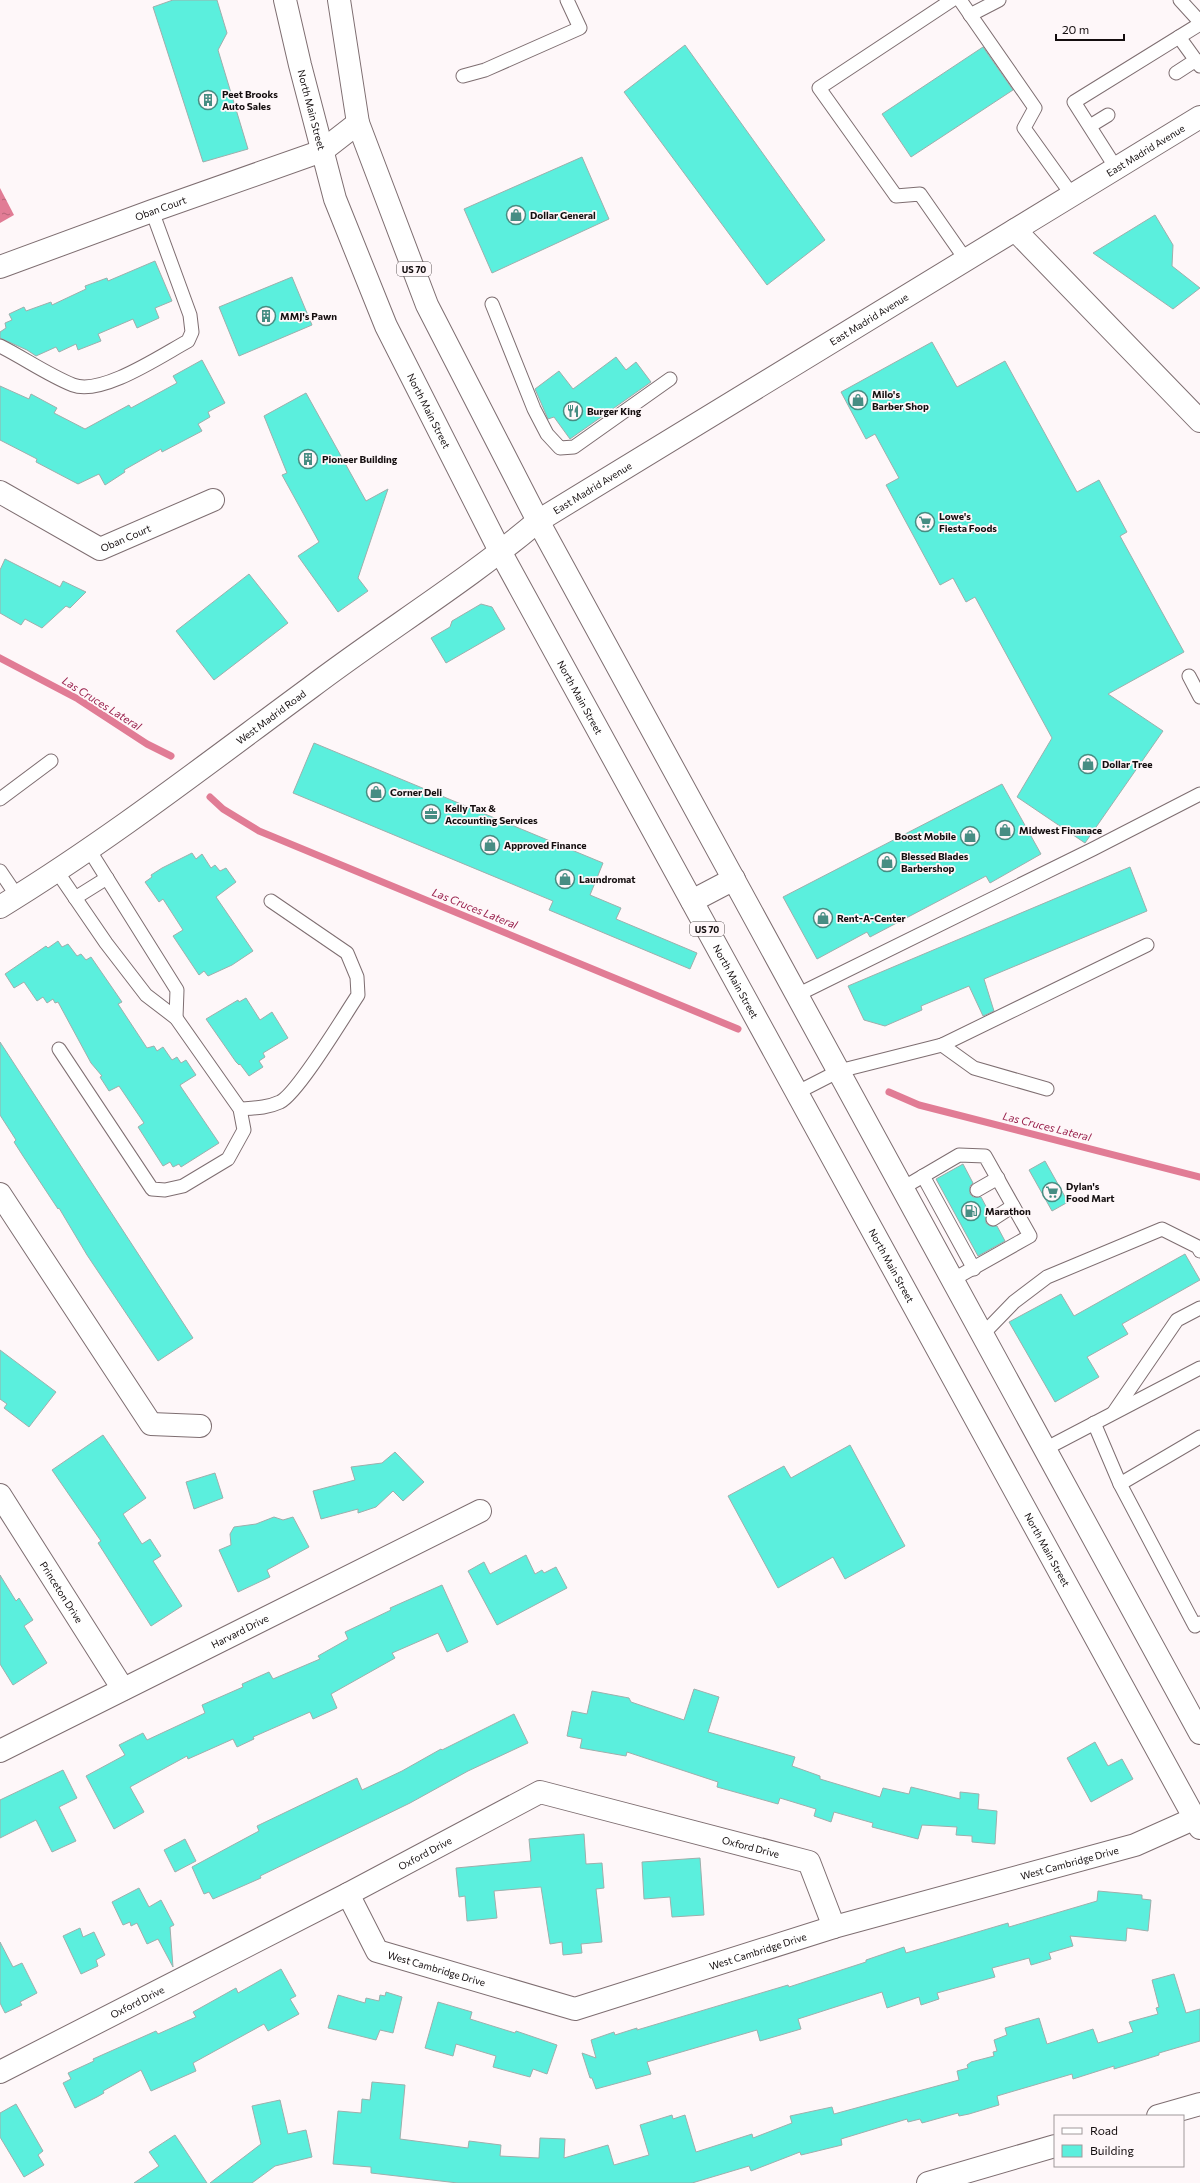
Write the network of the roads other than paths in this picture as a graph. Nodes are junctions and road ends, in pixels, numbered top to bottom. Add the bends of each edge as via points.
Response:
1 (285, 0) edge
2 (339, 0) edge
3 (567, 0) edge
4 (952, 0) edge
5 (960, 0) edge
6 (999, 0) edge
7 (1180, 0) edge
8 (970, 15) junction
9 (1200, 23) edge
10 (1179, 37) junction
11 (1198, 63) edge
12 (1176, 73) dead end
13 (463, 76) dead end
14 (1108, 115) dead end
15 (1200, 117) edge
16 (358, 123) junction
17 (1090, 126) junction
18 (322, 151) junction
19 (1116, 168) junction
20 (1072, 195) junction
21 (152, 211) junction
22 (1015, 230) junction
23 (966, 260) junction
24 (0, 267) edge
25 (492, 304) dead end
26 (0, 346) edge
27 (670, 378) dead end
28 (1200, 421) edge
29 (0, 492) edge
30 (213, 500) dead end
31 (538, 521) junction
32 (501, 552) junction
33 (1189, 676) dead end
34 (1200, 696) edge
35 (51, 761) dead end
36 (1200, 794) edge
37 (0, 799) edge
38 (88, 848) junction
39 (56, 870) junction
40 (0, 871) edge
41 (107, 878) junction
42 (734, 879) junction
43 (75, 898) junction
44 (271, 901) dead end
45 (692, 901) junction
46 (9, 902) edge
47 (1147, 945) dead end
48 (797, 995) junction
49 (176, 1018) junction
50 (942, 1045) junction
51 (60, 1049) dead end
52 (839, 1071) junction
53 (1047, 1090) dead end
54 (796, 1093) junction
55 (240, 1109) junction
56 (923, 1176) junction
57 (998, 1178) junction
58 (901, 1189) junction
59 (977, 1190) dead end
60 (0, 1194) edge
61 (1013, 1206) junction
62 (993, 1219) dead end
63 (1200, 1251) edge
64 (974, 1269) junction
65 (952, 1280) junction
66 (1200, 1308) edge
67 (982, 1334) junction
68 (1200, 1368) edge
69 (1113, 1413) junction
70 (1094, 1423) junction
71 (200, 1426) dead end
72 (1200, 1437) edge
73 (1045, 1450) junction
74 (1120, 1484) junction
75 (0, 1495) edge
76 (480, 1512) dead end
77 (1200, 1623) edge
78 (122, 1689) junction
79 (1200, 1733) edge
80 (0, 1751) edge
81 (1198, 1821) edge
82 (348, 1894) junction
83 (834, 1927) junction
84 (0, 2072) edge
85 (1200, 2104) edge
86 (1162, 2115) edge
87 (1054, 2146) edge
88 (928, 2183) edge

1 - 18 street, North Main Street / US 70
2 - 16 street, US 70
3 - 13 lane via 580,28 485,70
4 - 23 lane via 819,88 896,196 920,194
5 - 8 lane
6 - 8 lane
7 - 9 lane
8 - 20 lane via 1035,108 1024,128
9 - 10 lane
10 - 11 lane
10 - 17 lane via 1074,102
11 - 12 lane
14 - 17 lane
15 - 19 street, East Madrid Avenue
16 - 18 street, Oban Court
16 - 31 street, US 70 via 427,305
17 - 19 lane
18 - 21 street, Oban Court
18 - 32 street, North Main Street / US 70 via 335,199 386,326
19 - 20 street, East Madrid Avenue
20 - 22 street, East Madrid Avenue
21 - 24 street, Oban Court
21 - 26 lane via 190,315 192,332 188,341 108,384 90,388 74,385
22 - 23 street, East Madrid Avenue
22 - 28 street
23 - 31 street, East Madrid Avenue
25 - 27 lane via 534,409 547,434 560,448 574,447
29 - 30 street, Oban Court via 100,548
31 - 32 street, West Madrid Road
31 - 42 street, US 70
32 - 38 street, West Madrid Road via 311,687 146,810
32 - 45 street, North Main Street / US 70
33 - 34 lane
35 - 37 lane
36 - 48 lane
38 - 39 street, West Madrid Road
38 - 41 lane
39 - 43 lane
39 - 46 street, West Madrid Road
40 - 46 lane
41 - 43 lane
41 - 49 lane via 177,990
42 - 45 street
42 - 48 street, US 70
43 - 49 lane via 146,995
44 - 55 lane via 347,953 357,977 358,995 297,1087 281,1102 262,1108
45 - 54 street, North Main Street / US 70
47 - 50 lane
48 - 52 street, US 70
49 - 55 lane
50 - 52 lane
50 - 53 lane via 974,1068
51 - 55 lane via 152,1189 165,1190 183,1186 228,1159 244,1130
52 - 54 lane
52 - 58 street, US 70
54 - 81 street, North Main Street / US 70
56 - 57 lane via 959,1155 972,1155 985,1156
56 - 58 lane
56 - 64 lane via 945,1206
57 - 59 lane
57 - 61 lane
58 - 65 street, US 70
60 - 71 street via 151,1424
61 - 62 lane
61 - 64 lane via 1030,1236
63 - 67 lane via 1198,1247 1162,1229 1047,1277 1014,1302
64 - 65 lane
65 - 67 street, US 70
66 - 69 lane via 1177,1320
67 - 73 street, US 70
68 - 69 lane
69 - 70 lane
70 - 73 lane
70 - 74 lane
72 - 74 lane
73 - 79 street, US 70
74 - 77 lane via 1195,1626
75 - 78 street, Princeton Drive
76 - 78 street, Harvard Drive
78 - 80 street, Harvard Drive
81 - 83 street, West Cambridge Drive via 1135,1845
82 - 83 street, West Cambridge Drive via 377,1951 575,2009
82 - 83 street, Oxford Drive via 540,1792 809,1862
82 - 84 street, Oxford Drive
85 - 86 street
87 - 88 street

